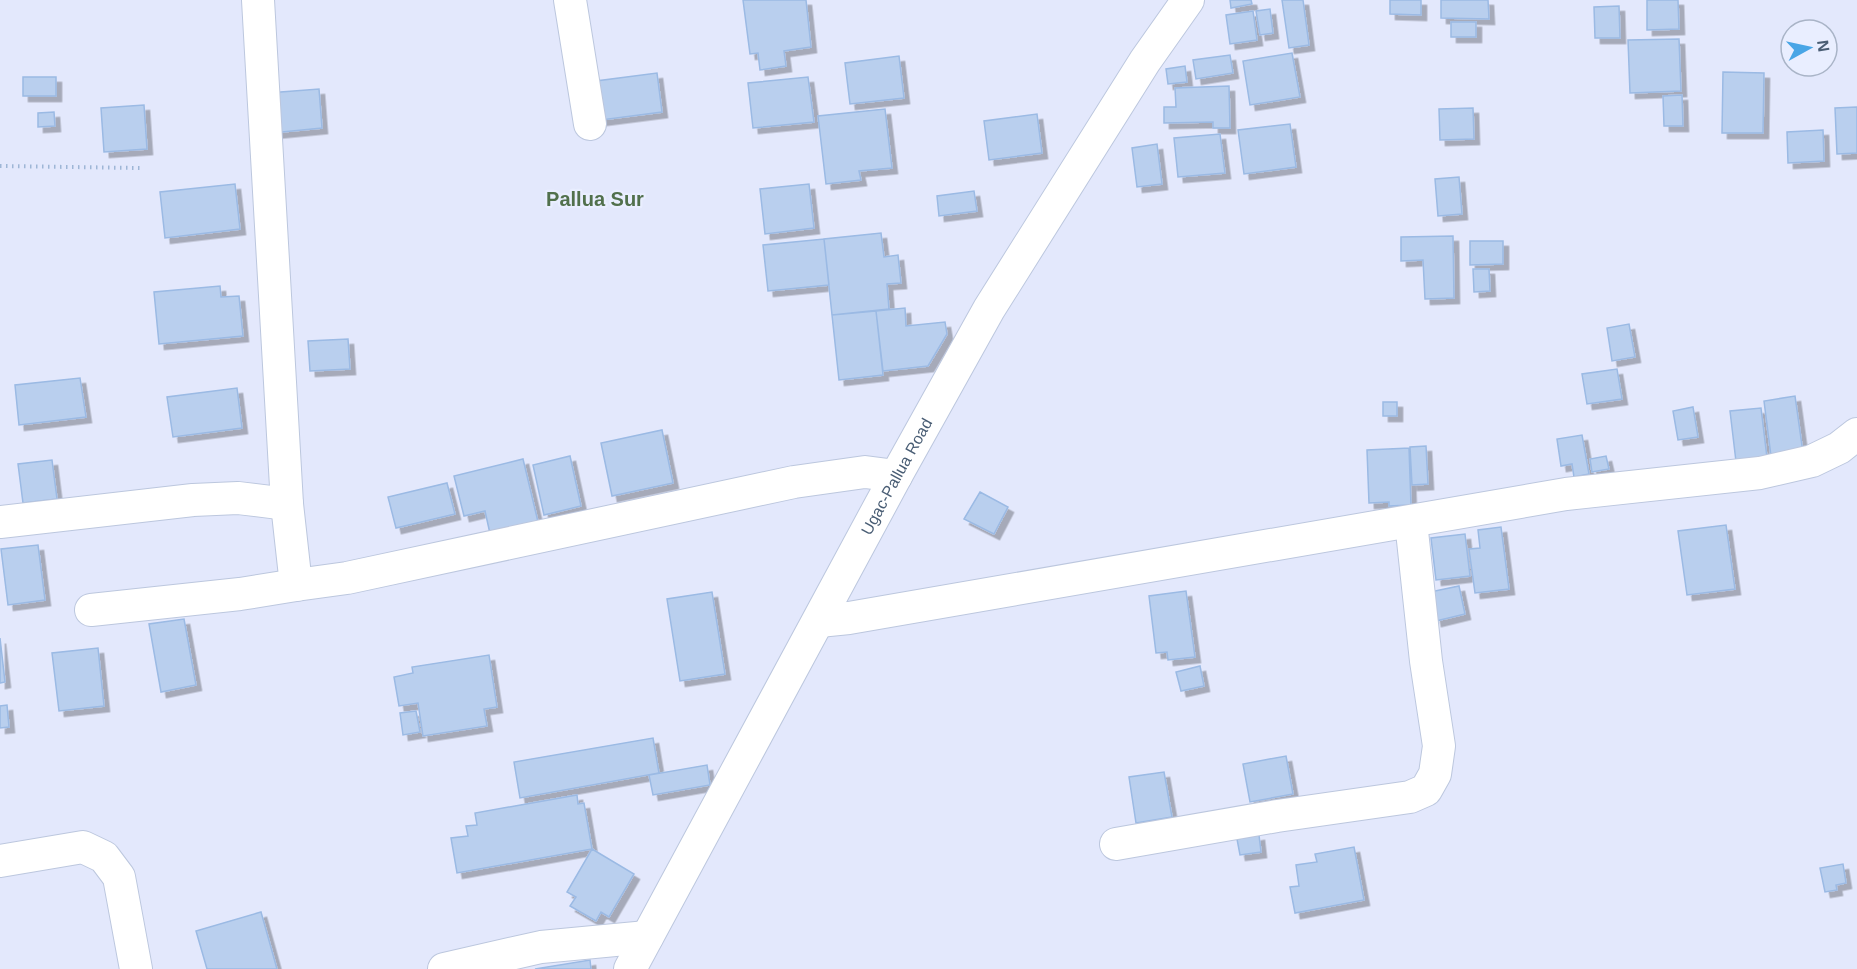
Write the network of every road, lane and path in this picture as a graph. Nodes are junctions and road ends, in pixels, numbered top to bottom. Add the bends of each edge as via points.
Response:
1 (258, 0) edge
2 (570, 0) edge
3 (1188, 0) edge
4 (590, 124) dead end
5 (0, 166) edge
6 (140, 168) dead end
7 (1857, 434) edge
8 (896, 476) junction
9 (287, 504) junction
10 (0, 522) edge
11 (1410, 522) junction
12 (296, 585) junction
13 (91, 610) dead end
14 (819, 621) junction
15 (1116, 844) dead end
16 (0, 861) edge
17 (647, 937) junction
18 (136, 969) edge
19 (444, 969) edge
20 (630, 969) edge

1 - 9 street
2 - 4 street
3 - 8 street, Ugac-Pallua Road via 1145,61 989,309
5 - 6 path
7 - 11 street via 1812,461 1760,473 1566,494
8 - 12 street via 865,472 794,482 346,578
8 - 14 street, Ugac-Pallua Road
9 - 10 street via 238,498 193,500
9 - 12 street
11 - 14 street
11 - 15 street via 1439,746 1435,774 1426,790 1410,797
12 - 13 street
14 - 17 street, Ugac-Pallua Road
16 - 18 street via 82,848 104,857 119,877
17 - 19 street via 541,947
17 - 20 street, Ugac-Pallua Road

